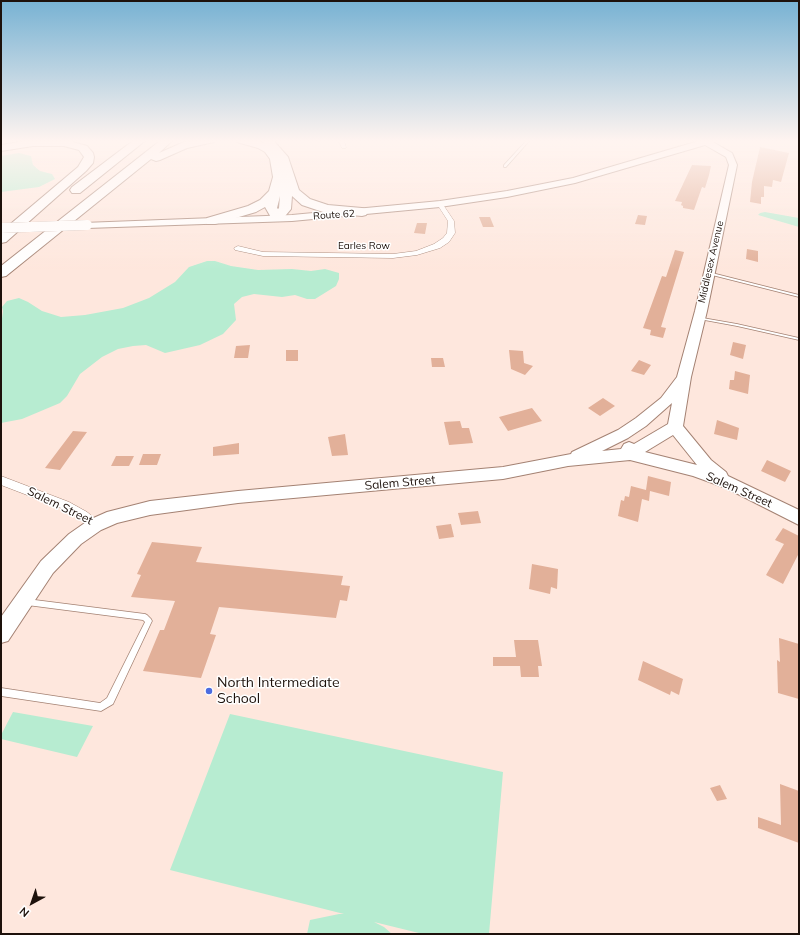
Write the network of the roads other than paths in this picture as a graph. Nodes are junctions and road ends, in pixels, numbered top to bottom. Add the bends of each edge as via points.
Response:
1 (66, 184) edge
2 (83, 184) edge
3 (113, 184) edge
4 (120, 184) edge
5 (277, 184) edge
6 (287, 184) edge
7 (291, 184) edge
8 (557, 184) edge
9 (728, 184) edge
10 (273, 194) junction
11 (440, 204) junction
12 (362, 212) junction
13 (277, 218) junction
14 (211, 221) junction
15 (1, 228) edge
16 (1, 239) edge
17 (42, 240) junction
18 (1, 246) edge
19 (238, 248) dead end
20 (1, 273) edge
21 (709, 273) junction
22 (799, 296) edge
23 (699, 318) junction
24 (799, 339) edge
25 (684, 377) junction
26 (635, 426) junction
27 (675, 427) junction
28 (630, 454) junction
29 (568, 460) junction
30 (1, 480) edge
31 (732, 484) junction
32 (799, 518) edge
33 (95, 525) junction
34 (23, 602) junction
35 (1, 634) edge
36 (1, 692) edge

1 - 16 highway
2 - 18 highway
3 - 17 highway
4 - 17 highway
5 - 10 highway
6 - 13 highway via 285,209
7 - 12 highway via 294,192 306,202 326,209
8 - 11 street, Route 62
9 - 21 street, Middlesex Avenue
10 - 13 highway via 271,208
10 - 14 highway via 264,203 252,209
11 - 12 street, Route 62
11 - 19 street, Earles Row via 451,221 451,232 442,243 417,253 393,256 262,254
12 - 13 street, Route 62
13 - 14 street, Route 62
14 - 15 street, Route 62, bridge
17 - 20 highway
21 - 22 lane
21 - 23 street, Middlesex Avenue
23 - 24 lane
23 - 25 street, Middlesex Avenue
25 - 26 street, Middlesex Avenue via 666,401
25 - 27 street, Middlesex Avenue
26 - 27 street
26 - 28 street via 627,436
26 - 29 street, Middlesex Avenue
27 - 28 street
27 - 31 street via 705,464
28 - 29 street, Salem Street
28 - 31 street, Salem Street via 696,471
29 - 33 street, Salem Street via 503,473 238,497 150,508 122,513
30 - 33 street, Salem Street via 65,505
31 - 32 street, Salem Street
33 - 34 street via 58,555
34 - 35 street
34 - 36 lane via 145,617 149,621 110,702 101,707

